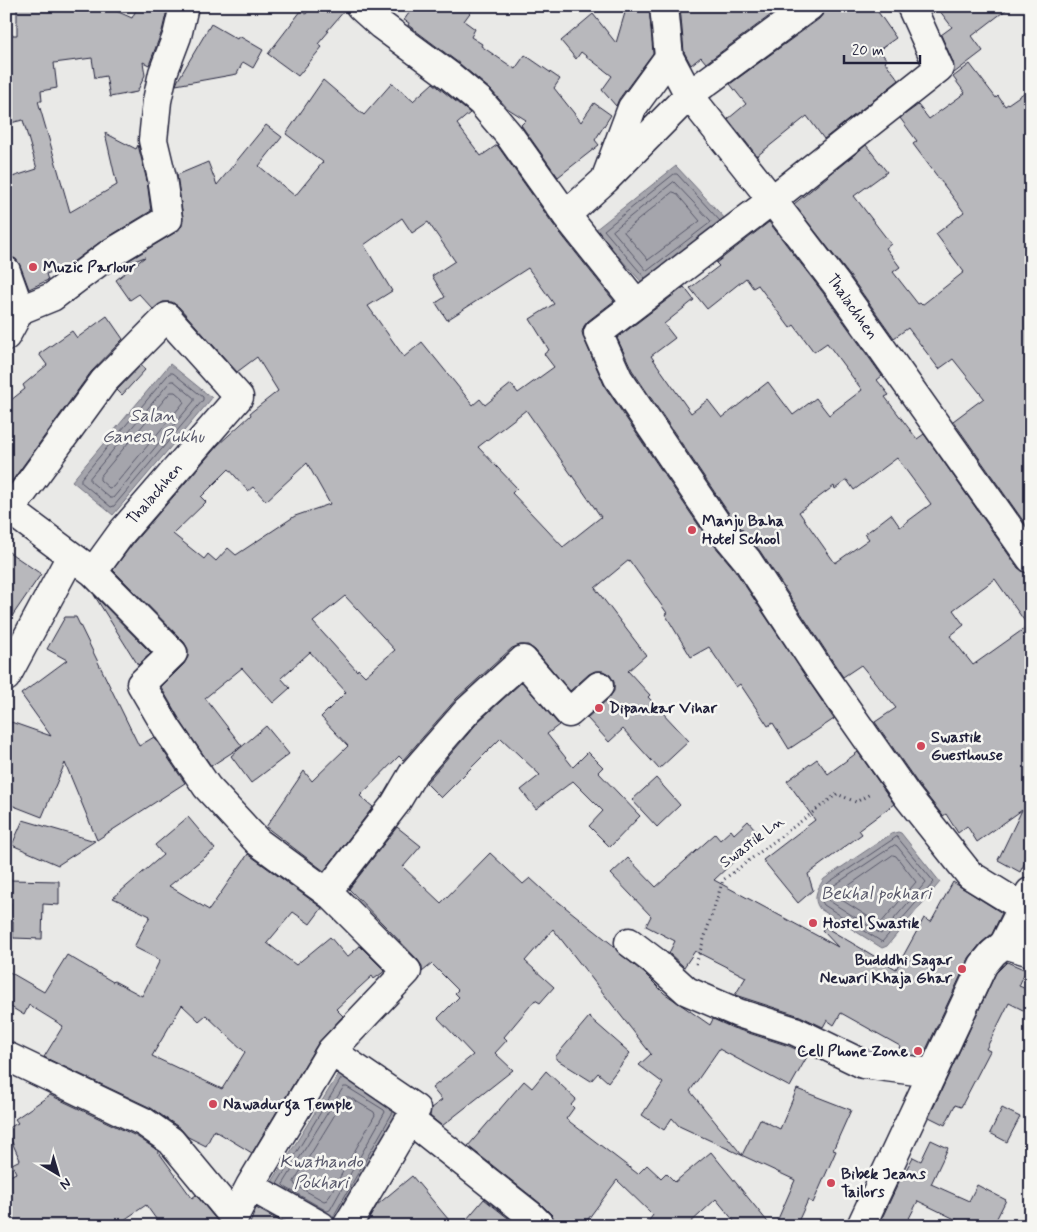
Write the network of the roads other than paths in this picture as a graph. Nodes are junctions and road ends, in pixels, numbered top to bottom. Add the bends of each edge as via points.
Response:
1 (184, 6) edge
2 (360, 6) edge
3 (664, 6) edge
4 (810, 6) edge
5 (911, 6) edge
6 (669, 57) junction
7 (689, 95) junction
8 (604, 180) junction
9 (772, 200) junction
10 (566, 215) junction
11 (6, 271) edge
12 (636, 303) junction
13 (20, 310) junction
14 (6, 336) edge
15 (8, 509) edge
16 (71, 556) junction
17 (1031, 560) edge
18 (93, 572) junction
19 (6, 677) edge
20 (599, 686) dead end
21 (327, 892) junction
22 (1027, 899) edge
23 (629, 942) dead end
24 (1004, 944) junction
25 (1031, 952) edge
26 (332, 1051) junction
27 (6, 1056) edge
28 (932, 1073) junction
29 (410, 1120) junction
30 (250, 1186) junction
31 (234, 1221) edge
32 (321, 1226) edge
33 (348, 1226) edge
34 (541, 1226) edge
35 (861, 1226) edge

1 - 13 street via 156,101 153,140 168,219 108,255 52,297
2 - 10 street via 481,102 509,135
3 - 6 street
4 - 7 street
5 - 9 street via 939,68
6 - 7 street, Thalachhen
6 - 8 street via 632,108
7 - 8 street
7 - 9 street, Thalachhen
8 - 10 street
9 - 12 street
9 - 17 street, Thalachhen via 837,285
10 - 12 street
11 - 13 street
12 - 22 street via 598,333 618,378 896,779 970,875
13 - 14 street
15 - 16 street
15 - 18 street, Thalachhen via 104,382 168,317 239,397 122,532
16 - 18 street
16 - 19 street
18 - 21 street via 173,653 140,684 207,787 258,842
20 - 21 street via 569,713 523,660 468,710 414,772 395,804
21 - 26 street via 407,971
22 - 24 street
23 - 28 street via 687,991 738,1013 794,1031 863,1064
24 - 25 street
24 - 28 street via 984,965
26 - 29 street via 416,1109
26 - 30 street
27 - 31 street via 144,1122 171,1141
28 - 35 street
29 - 33 street
29 - 34 street
30 - 31 street
30 - 32 street

